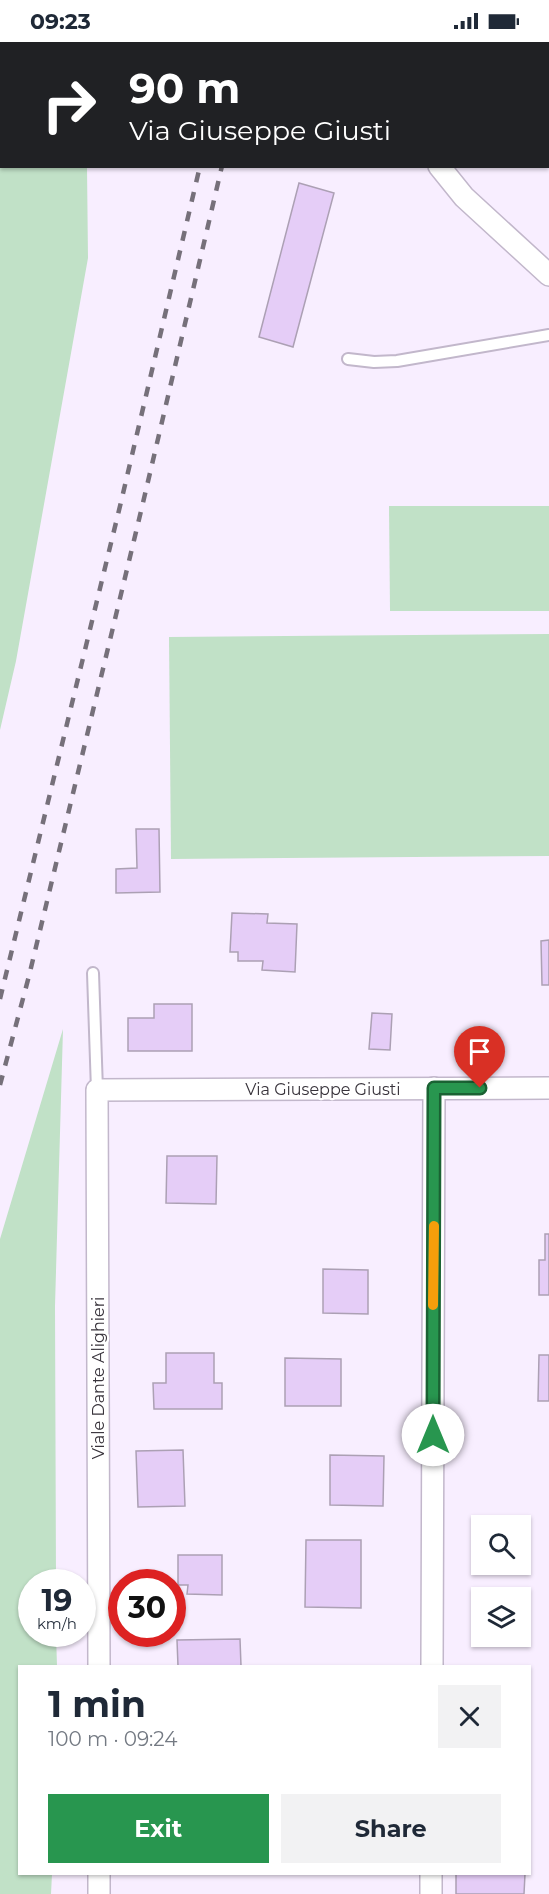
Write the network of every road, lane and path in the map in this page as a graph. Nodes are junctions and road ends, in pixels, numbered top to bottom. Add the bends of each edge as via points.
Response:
1 (441, 168) edge
2 (549, 275) edge
3 (549, 335) edge
4 (348, 359) dead end
5 (93, 973) dead end
6 (434, 1088) junction
7 (549, 1088) edge
8 (97, 1090) junction
9 (99, 1665) edge
10 (432, 1665) edge
11 (99, 1875) edge
12 (431, 1875) edge
13 (99, 1894) edge
14 (431, 1894) edge

1 - 2 street via 477,210
3 - 4 lane via 397,361
5 - 8 lane
6 - 7 street, Via Giuseppe Giusti
6 - 8 street, Via Giuseppe Giusti
6 - 10 street
8 - 9 street, Viale Dante Alighieri
11 - 13 street
12 - 14 street

